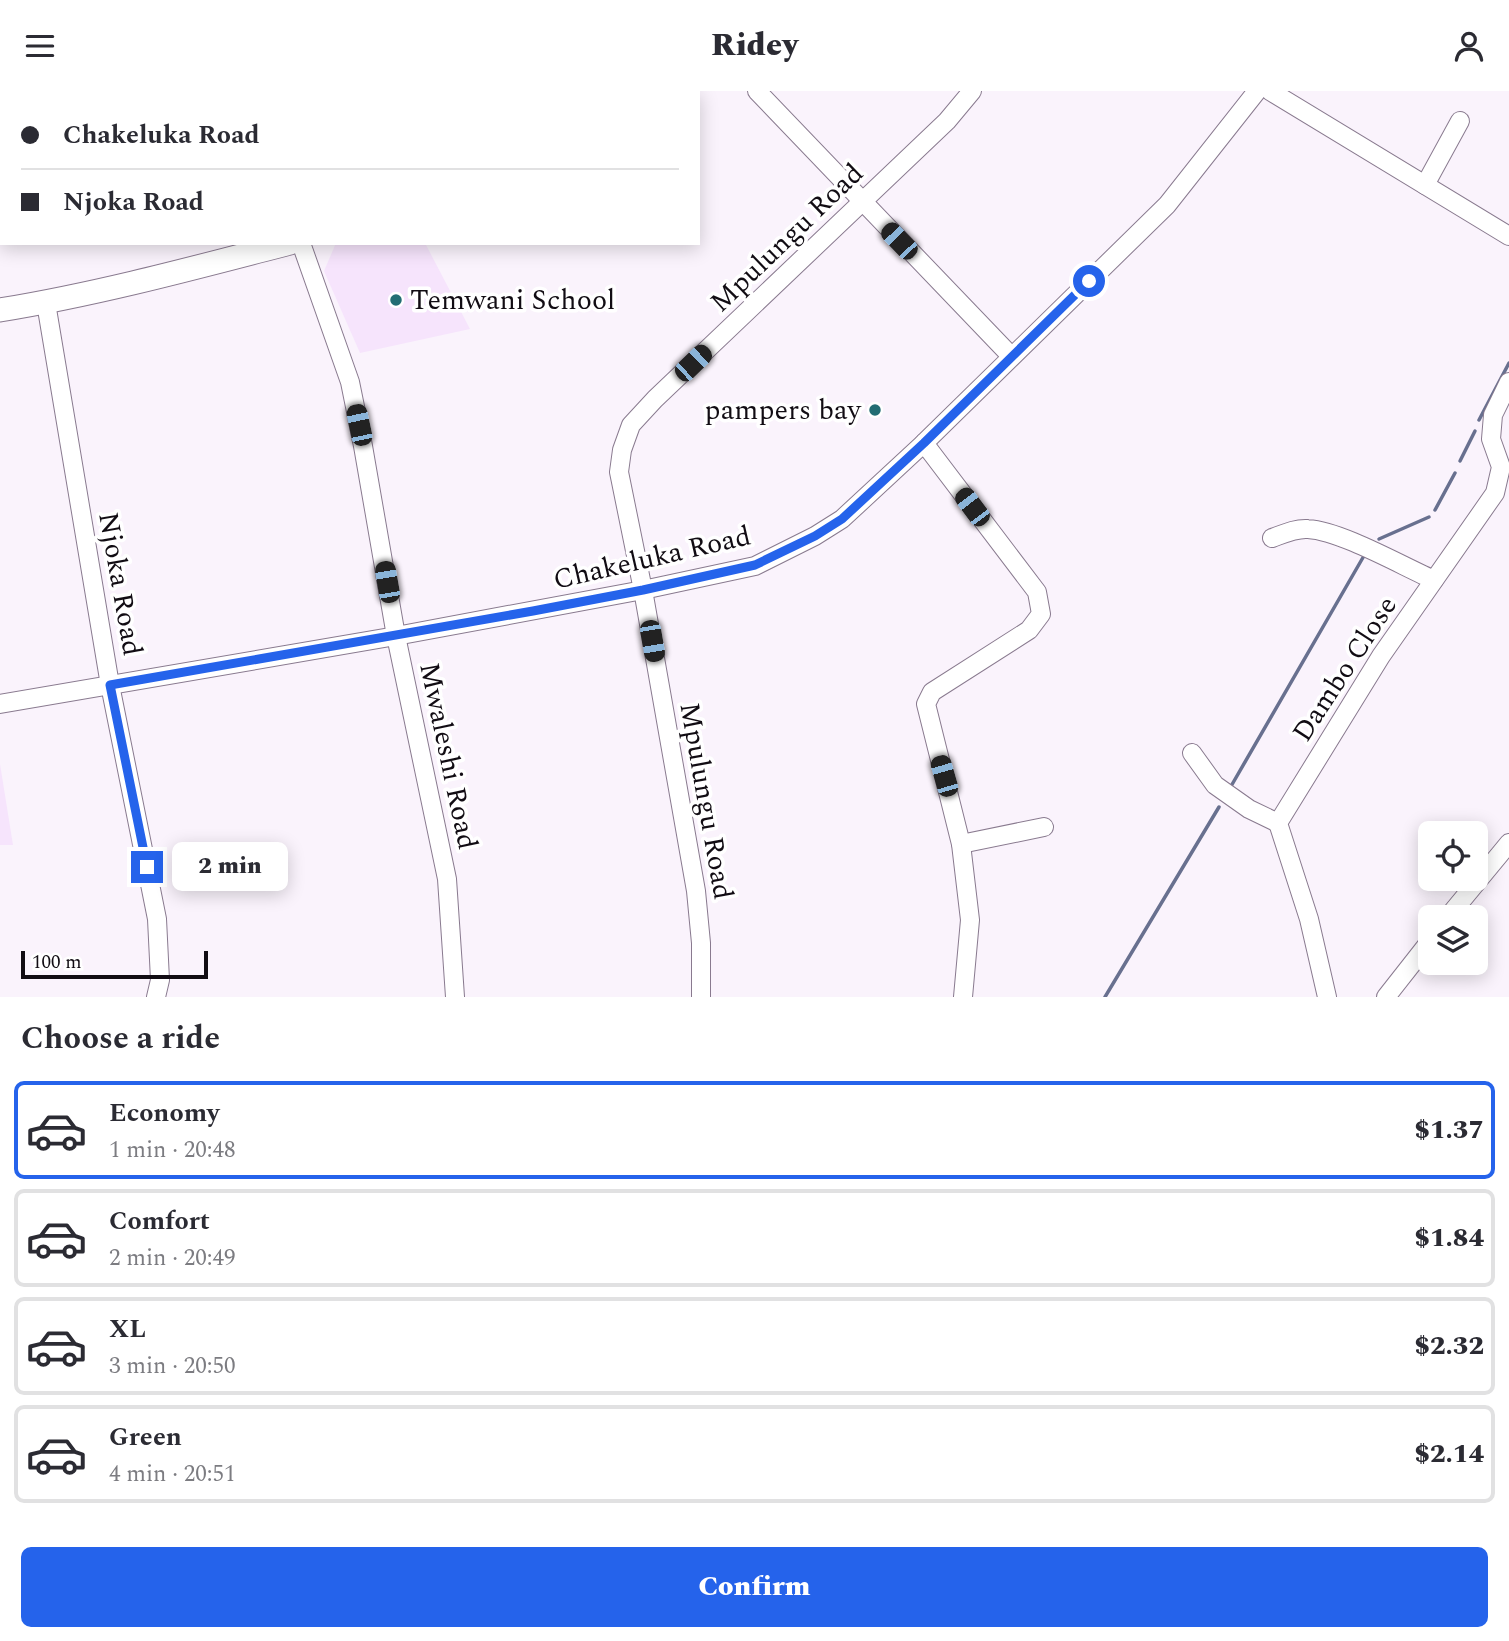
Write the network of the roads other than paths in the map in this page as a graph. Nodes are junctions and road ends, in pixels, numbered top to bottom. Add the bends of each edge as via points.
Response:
1 (757, 91) edge
2 (972, 91) edge
3 (1257, 91) edge
4 (1270, 91) edge
5 (1460, 121) dead end
6 (1425, 185) junction
7 (862, 203) junction
8 (1509, 236) edge
9 (282, 245) edge
10 (303, 245) edge
11 (46, 303) junction
12 (0, 310) edge
13 (1011, 356) junction
14 (1509, 382) edge
15 (924, 443) junction
16 (1505, 471) edge
17 (1272, 538) dead end
18 (1434, 580) junction
19 (643, 590) junction
20 (396, 636) junction
21 (110, 685) junction
22 (0, 704) edge
23 (1192, 753) dead end
24 (1278, 823) junction
25 (1044, 827) dead end
26 (1509, 843) edge
27 (961, 844) junction
28 (1458, 905) edge
29 (1418, 956) edge
30 (156, 997) edge
31 (455, 997) edge
32 (701, 997) edge
33 (963, 997) edge
34 (1327, 997) edge
35 (1386, 997) edge

1 - 7 street
2 - 7 street, Mpulungu Road
3 - 13 street, Chakeluka Road via 1167,205
4 - 6 street
5 - 6 street
6 - 8 street
7 - 13 street
7 - 19 street, Mpulungu Road via 631,425 619,472
9 - 11 main road
10 - 20 street, Mwaleshi Road via 350,382
11 - 12 main road
11 - 21 street, Njoka Road
13 - 15 street, Chakeluka Road
14 - 16 street, Dambo Close via 1493,415 1491,439
15 - 19 street, Chakeluka Road via 842,519 815,536 755,565
15 - 27 street via 1037,592 1041,614 1029,630 932,692 926,704
16 - 18 street, Dambo Close via 1495,493
17 - 18 street via 1308,529 1329,533
18 - 24 street, Dambo Close via 1381,656
19 - 20 street, Chakeluka Road
19 - 32 street, Mpulungu Road via 696,891
20 - 21 street, Chakeluka Road
20 - 31 street, Mwaleshi Road via 447,879
21 - 22 street, Chakeluka Road
21 - 30 street, Njoka Road via 157,919 160,980
23 - 24 street via 1215,785
24 - 34 street via 1309,919
25 - 27 street
26 - 28 street
27 - 33 street via 970,920
29 - 35 street

